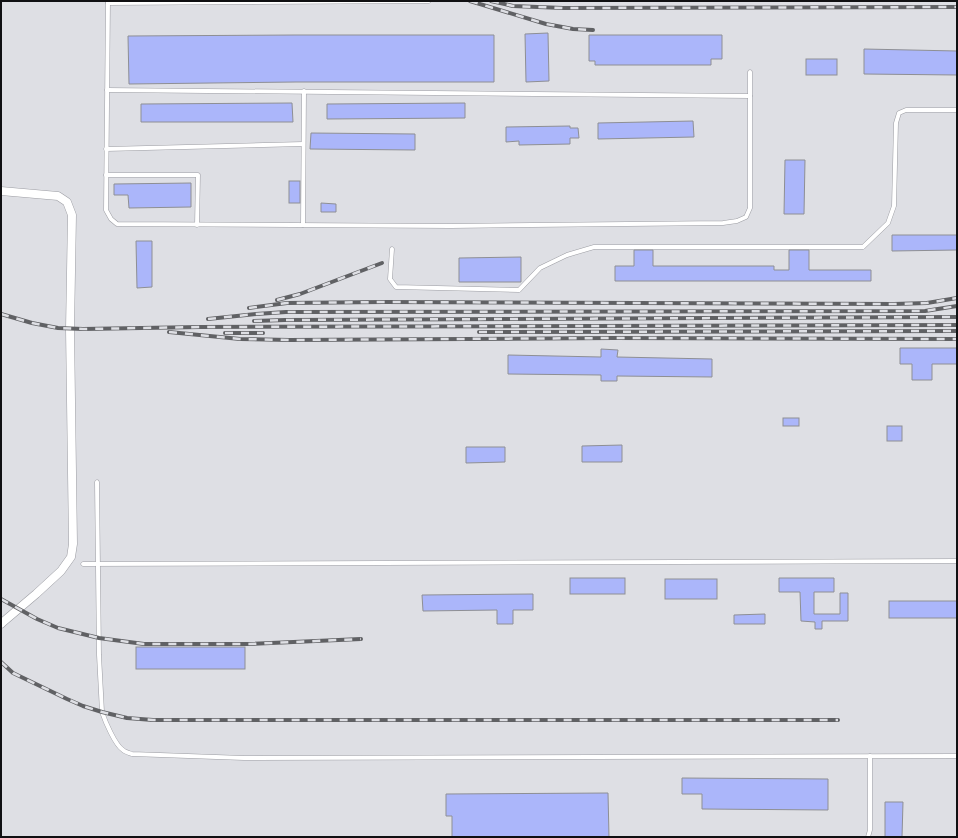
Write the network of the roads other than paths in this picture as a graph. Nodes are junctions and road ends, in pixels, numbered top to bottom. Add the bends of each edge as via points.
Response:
1 (429, 1) edge
2 (108, 2) edge
3 (750, 72) dead end
4 (107, 90) junction
5 (304, 92) junction
6 (750, 96) junction
7 (957, 110) edge
8 (303, 144) junction
9 (106, 149) junction
10 (106, 175) junction
11 (1, 191) edge
12 (197, 225) junction
13 (303, 225) junction
14 (392, 249) dead end
15 (97, 482) dead end
16 (957, 561) edge
17 (83, 564) dead end
18 (97, 564) junction
19 (1, 624) edge
20 (870, 756) junction
21 (957, 756) edge
22 (868, 837) edge

1 - 2 lane
2 - 4 lane
3 - 6 lane
4 - 5 lane
4 - 9 lane
5 - 6 lane
5 - 8 lane
6 - 13 lane via 750,208 746,217 737,221 451,226
7 - 14 lane via 906,110 899,113 896,124 894,206 888,223 863,247 594,247 567,255 540,268 519,290 396,287 390,278
8 - 9 lane
8 - 13 lane
9 - 10 lane
10 - 12 lane via 106,210 117,224
10 - 12 lane via 198,175
11 - 19 street via 58,196 67,202 72,215 70,329 73,544 71,557 61,571
12 - 13 lane
15 - 18 lane
16 - 18 lane
17 - 18 lane
18 - 20 lane via 102,712 114,740 122,750 132,754 244,758
20 - 21 lane
20 - 22 lane

